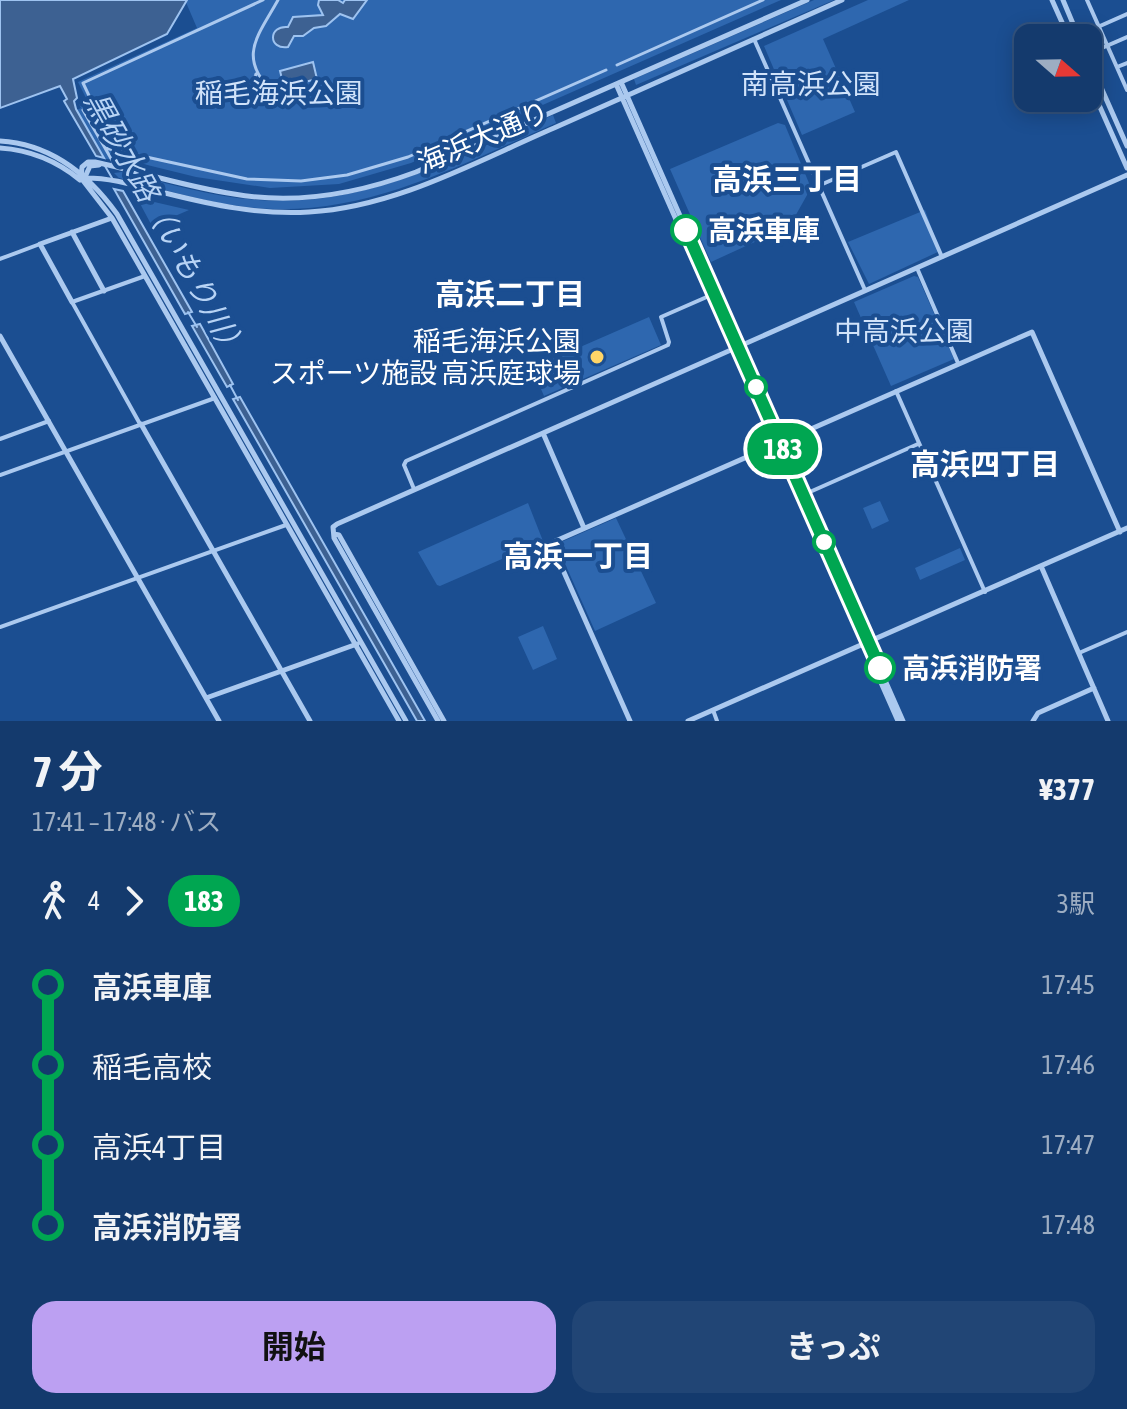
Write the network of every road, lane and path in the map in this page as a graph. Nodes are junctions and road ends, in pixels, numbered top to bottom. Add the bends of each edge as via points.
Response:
1 (263, 0) edge
2 (278, 0) edge
3 (763, 0) edge
4 (807, 0) edge
5 (842, 0) edge
6 (1052, 0) edge
7 (1063, 0) edge
8 (1099, 0) edge
9 (1088, 2) edge
10 (1127, 14) edge
11 (1063, 24) edge
12 (1073, 24) edge
13 (1098, 24) edge
14 (1102, 25) edge
15 (1102, 33) edge
16 (1127, 37) edge
17 (754, 39) junction
18 (1107, 45) junction
19 (1102, 48) edge
20 (1127, 63) edge
21 (617, 65) dead end
22 (1117, 67) junction
23 (606, 70) dead end
24 (256, 74) junction
25 (618, 83) junction
26 (1126, 87) edge
27 (251, 90) dead end
28 (1102, 93) edge
29 (274, 94) dead end
30 (624, 96) junction
31 (556, 111) junction
32 (1102, 112) edge
33 (562, 124) junction
34 (0, 141) edge
35 (1127, 146) edge
36 (0, 148) edge
37 (105, 148) junction
38 (113, 162) dead end
39 (83, 165) junction
40 (69, 166) junction
41 (1127, 168) edge
42 (1127, 175) edge
43 (81, 177) junction
44 (119, 182) junction
45 (181, 183) junction
46 (818, 186) junction
47 (112, 206) junction
48 (112, 218) junction
49 (72, 232) junction
50 (40, 244) junction
51 (942, 257) junction
52 (0, 259) edge
53 (917, 268) junction
54 (145, 276) junction
55 (865, 290) junction
56 (104, 291) junction
57 (710, 296) junction
58 (72, 302) junction
59 (0, 336) edge
60 (736, 348) junction
61 (958, 363) junction
62 (896, 391) junction
63 (218, 397) junction
64 (49, 421) junction
65 (141, 424) junction
66 (543, 433) junction
67 (0, 439) edge
68 (778, 443) junction
69 (919, 443) junction
70 (66, 451) junction
71 (0, 475) edge
72 (414, 489) junction
73 (803, 495) junction
74 (290, 524) junction
75 (584, 528) junction
76 (1127, 528) edge
77 (1120, 532) junction
78 (334, 534) junction
79 (213, 551) junction
80 (1041, 566) junction
81 (137, 578) junction
82 (985, 592) junction
83 (0, 627) edge
84 (1127, 632) edge
85 (866, 643) junction
86 (359, 644) junction
87 (1079, 653) junction
88 (282, 671) junction
89 (1094, 688) junction
90 (206, 698) junction
91 (713, 710) junction
92 (219, 721) edge
93 (310, 721) edge
94 (399, 721) edge
95 (406, 721) edge
96 (438, 721) edge
97 (444, 721) edge
98 (630, 721) edge
99 (688, 721) edge
100 (717, 721) edge
101 (900, 721) edge
102 (1033, 721) edge
103 (1108, 721) edge

1 - 37 street via 83,83 92,102 83,110
2 - 24 street via 258,30
3 - 21 street
4 - 25 street, 海浜大通り
5 - 17 street, 海浜大通り
6 - 11 street
7 - 12 street
8 - 9 street
9 - 13 street
10 - 14 street
15 - 18 street
16 - 18 street
17 - 30 street, 海浜大通り
17 - 46 street
18 - 19 street
18 - 22 street
20 - 22 street
22 - 26 street
23 - 37 street via 408,157 347,175 301,181 247,179
24 - 27 street
24 - 29 street
25 - 30 street
25 - 31 street, 海浜大通り
28 - 35 street
30 - 33 street, 海浜大通り
30 - 57 street
30 - 60 street
31 - 33 street
31 - 45 street, 海浜大通り via 416,172 346,193 269,198
32 - 41 street
33 - 44 street, 海浜大通り via 407,191 328,210 226,208
34 - 40 street via 44,151
36 - 43 street via 35,154
37 - 38 street
39 - 40 street
39 - 43 street
39 - 45 street via 95,162
40 - 43 street
42 - 51 street
43 - 44 street, 海浜大通り
43 - 45 street via 95,165
43 - 47 street
43 - 48 street
44 - 47 street via 105,187
46 - 51 street via 896,152
46 - 55 street
47 - 63 street
48 - 49 street
48 - 54 street
49 - 50 street
49 - 56 street
50 - 52 street
50 - 58 street
51 - 53 street
53 - 55 street
53 - 61 street
54 - 56 street
54 - 63 street
55 - 60 street
56 - 58 street
57 - 60 street
57 - 72 street via 661,317 668,345 406,461
58 - 65 street
59 - 64 street
60 - 66 street
60 - 68 street
61 - 62 street
61 - 77 street via 1032,332
62 - 68 street
62 - 69 street
63 - 65 street
63 - 74 street
64 - 67 street
64 - 70 street
65 - 70 street
65 - 79 street
66 - 72 street
66 - 75 street
68 - 73 street
68 - 75 street
68 - 85 street
69 - 73 street
69 - 82 street
70 - 71 street
70 - 81 street
72 - 78 street via 341,522 333,527
73 - 85 street
74 - 79 street
74 - 86 street
75 - 98 street via 551,543
76 - 77 street
77 - 80 street
78 - 96 street
78 - 97 street
79 - 81 street
79 - 88 street
80 - 82 street
80 - 87 street
81 - 83 street
81 - 90 street
82 - 85 street
84 - 87 street
85 - 91 street
85 - 101 street
86 - 88 street
86 - 94 street
86 - 95 street
87 - 89 street
88 - 90 street
88 - 93 street
89 - 102 street via 1038,713
89 - 103 street
90 - 92 street
91 - 99 street
91 - 100 street

